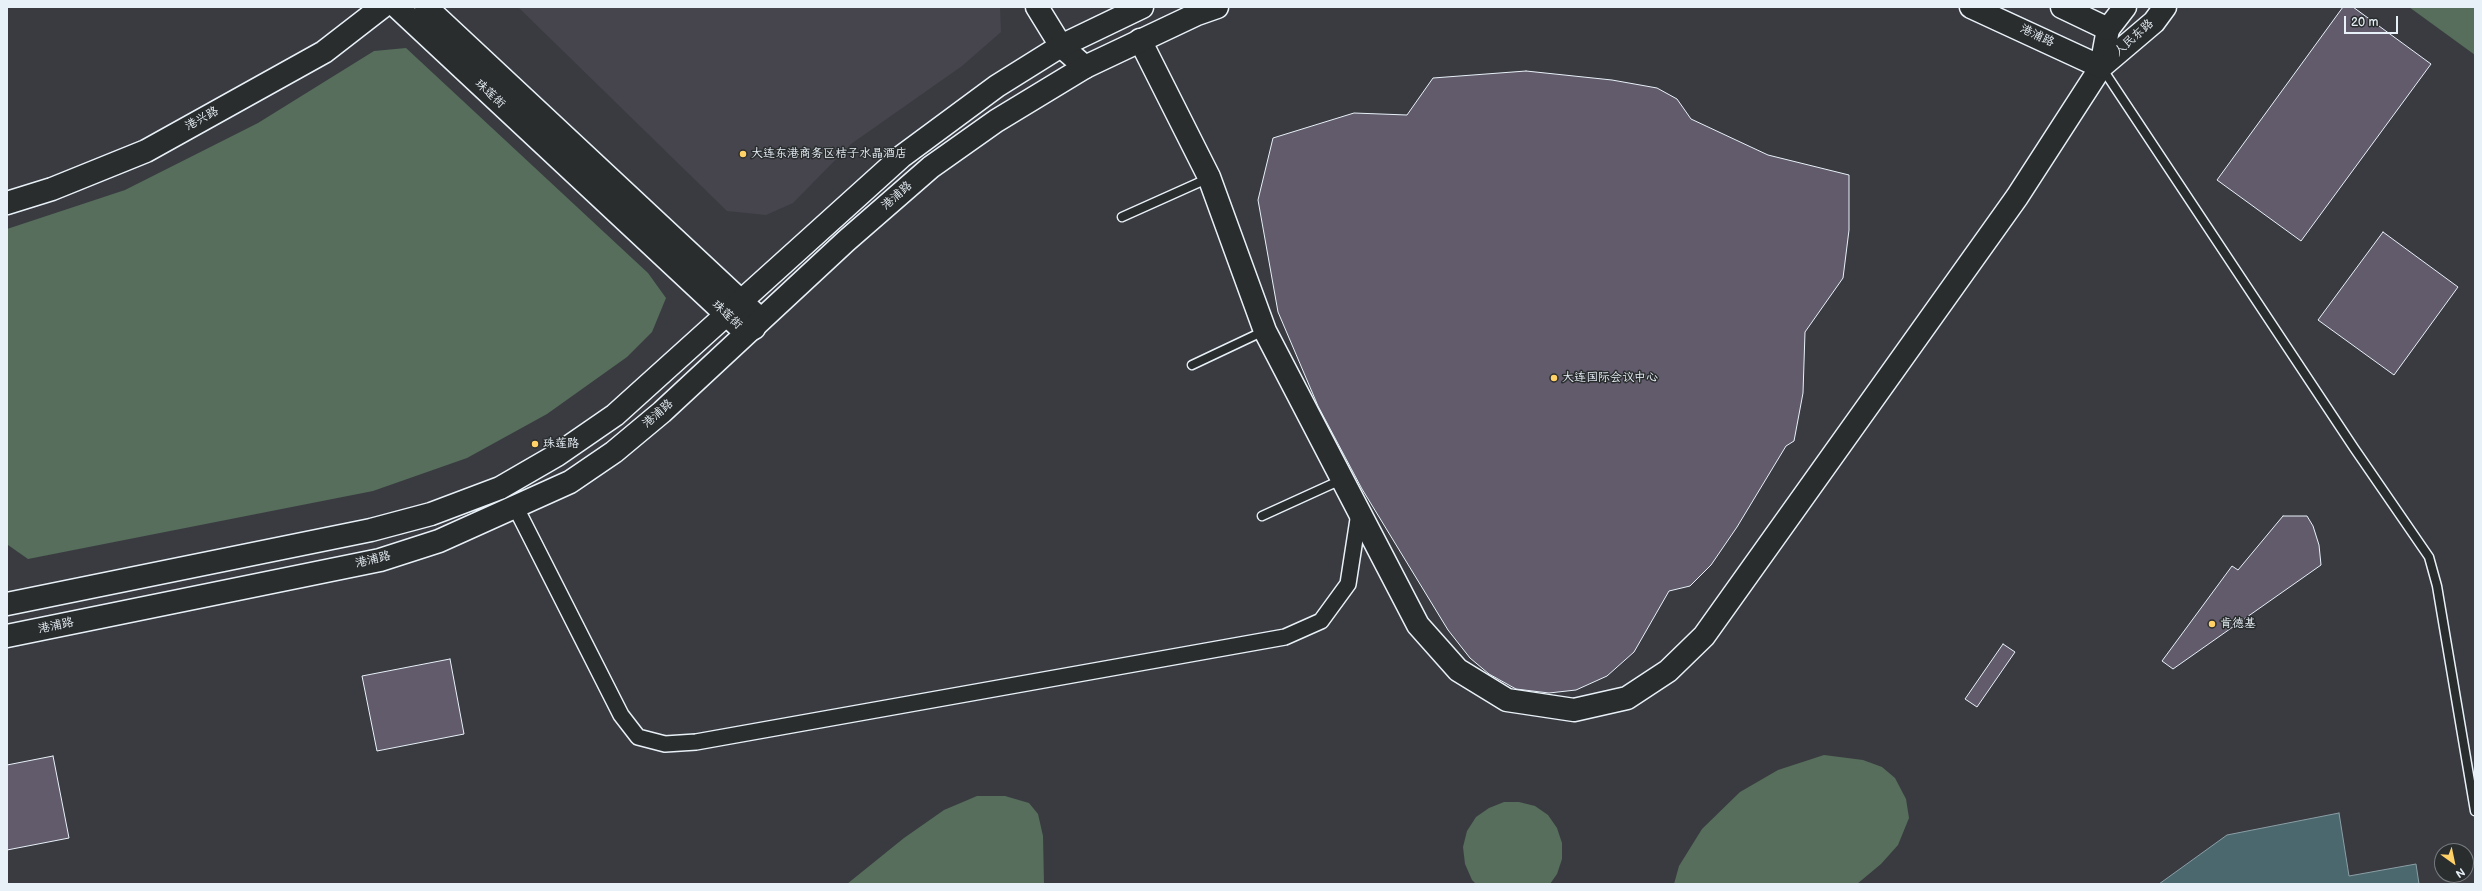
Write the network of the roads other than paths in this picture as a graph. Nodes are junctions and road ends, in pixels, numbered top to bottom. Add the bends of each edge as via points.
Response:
1 (382, 7) edge
2 (397, 7) edge
3 (426, 7) edge
4 (1037, 7) edge
5 (1142, 7) edge
6 (1218, 7) edge
7 (1971, 7) edge
8 (2062, 7) edge
9 (2125, 7) edge
10 (2165, 7) edge
11 (1195, 11) edge
12 (2108, 29) junction
13 (1140, 40) junction
14 (1061, 46) junction
15 (1086, 67) junction
16 (2101, 67) junction
17 (1209, 177) junction
18 (7, 203) edge
19 (1122, 217) dead end
20 (734, 308) junction
21 (754, 328) junction
22 (1265, 331) junction
23 (1192, 366) dead end
24 (1342, 480) junction
25 (516, 508) junction
26 (1358, 513) junction
27 (1262, 516) dead end
28 (7, 604) edge
29 (7, 636) edge
30 (2475, 811) edge

1 - 18 main road, 港兴路 via 324,52 146,151 52,189
2 - 20 main road, 珠莲街
3 - 20 main road, 珠莲街
4 - 14 main road
5 - 14 main road
6 - 11 main road, 港浦路
7 - 16 main road, 港浦路
8 - 12 main road
9 - 12 main road, 人民东路
10 - 16 main road, 人民东路 via 2154,22
11 - 13 main road, 港浦路
12 - 16 main road
13 - 15 main road, 港浦路
13 - 17 main road
14 - 15 main road
14 - 20 main road via 997,86 901,156
15 - 21 main road, 港浦路 via 996,121 931,167 846,241
16 - 26 main road via 2017,197 1704,636 1668,671 1627,698 1574,710 1507,700 1458,670 1418,625
16 - 30 lane via 2429,557 2437,586
17 - 19 lane
17 - 22 main road
20 - 21 main road, 珠莲街 via 757,316
20 - 28 main road via 614,415 558,454 500,488 431,514 371,530
21 - 25 main road, 港浦路 via 614,452 570,482
22 - 23 lane
22 - 24 main road
24 - 26 main road
24 - 27 lane
25 - 26 street via 621,715 638,737 664,744 696,742 1285,637 1321,621 1348,584
25 - 29 main road, 港浦路 via 439,541 380,560

